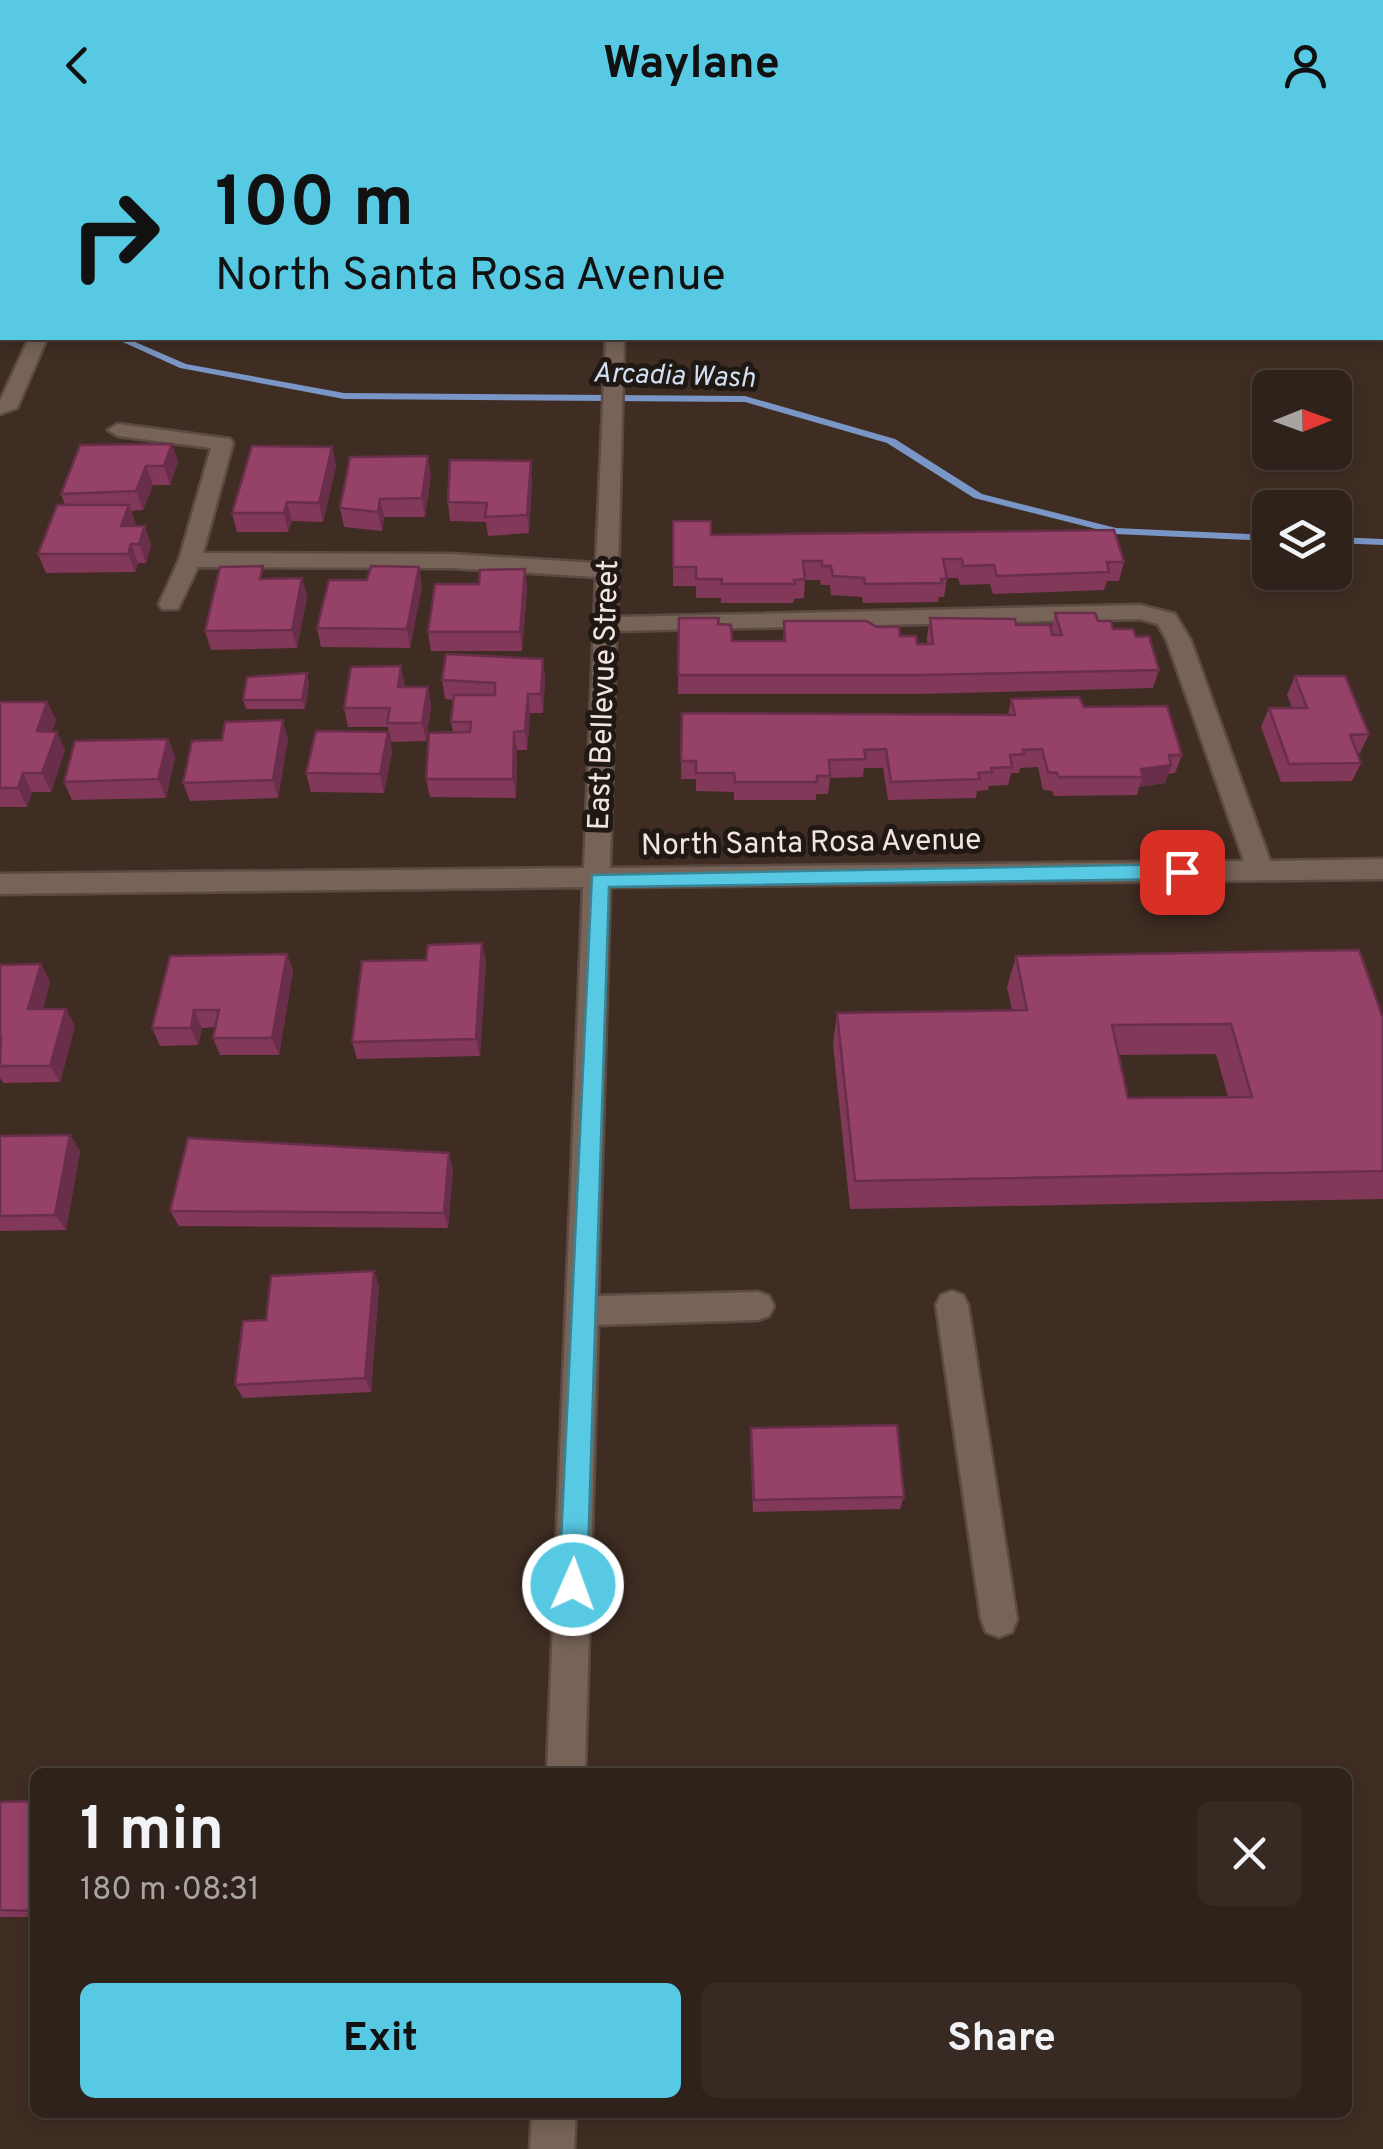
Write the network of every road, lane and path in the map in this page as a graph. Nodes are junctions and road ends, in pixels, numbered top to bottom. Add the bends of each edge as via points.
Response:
1 (37, 340) edge
2 (615, 340) edge
3 (0, 408) edge
4 (118, 430) dead end
5 (190, 560) junction
6 (608, 572) junction
7 (170, 604) dead end
8 (607, 624) junction
9 (1383, 869) edge
10 (1260, 870) junction
11 (599, 880) junction
12 (0, 884) edge
13 (952, 1305) dead end
14 (758, 1306) dead end
15 (583, 1311) junction
16 (999, 1619) dead end
17 (566, 1768) edge
18 (554, 2118) edge
19 (552, 2149) edge

1 - 3 street via 7,408
2 - 6 street, East Bellevue Street
4 - 5 street via 224,442
5 - 6 street via 450,561
5 - 7 street
6 - 8 street, East Bellevue Street
8 - 10 street via 1140,612 1167,619
8 - 11 street, East Bellevue Street
9 - 10 street, North Santa Rosa Avenue
10 - 11 street, North Santa Rosa Avenue
11 - 12 street, North Santa Rosa Avenue
11 - 15 street, East Bellevue Street
13 - 16 street
14 - 15 street
15 - 17 street, East Bellevue Street
18 - 19 street

